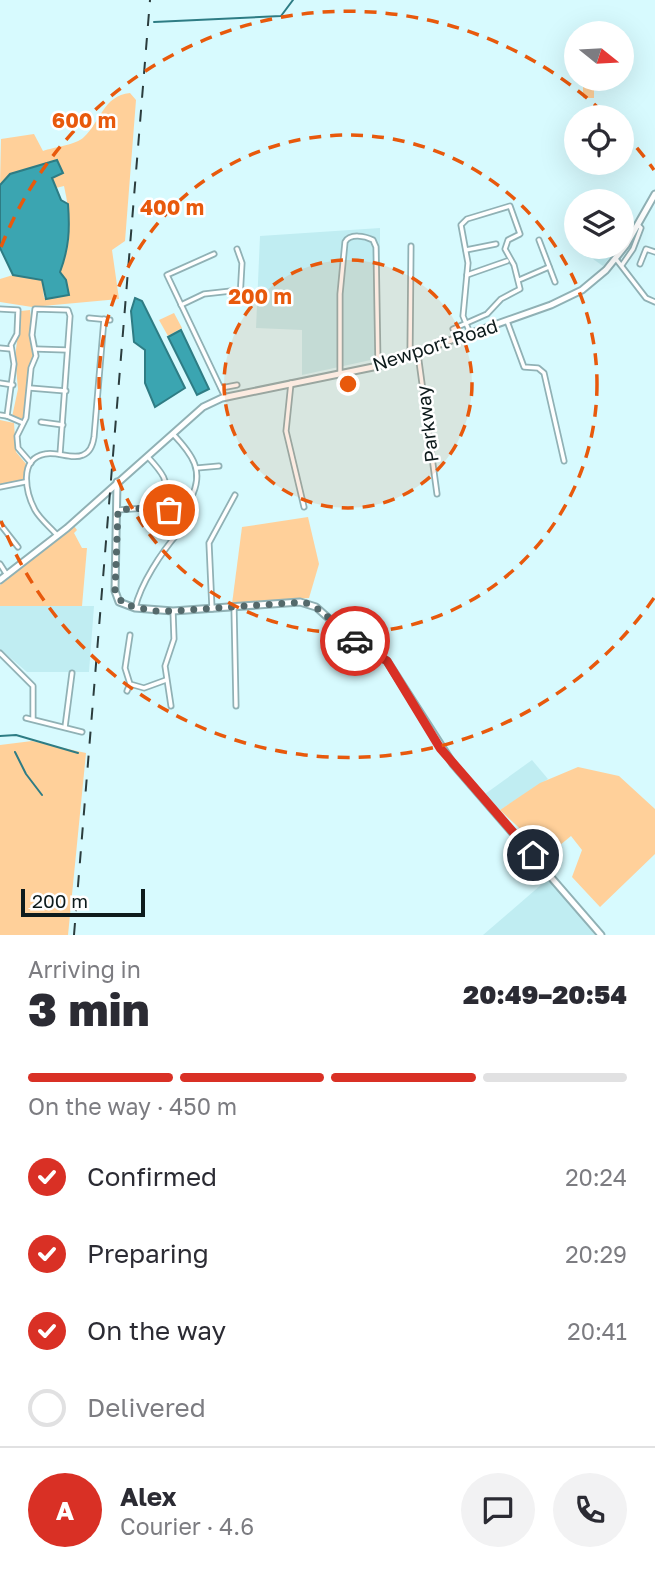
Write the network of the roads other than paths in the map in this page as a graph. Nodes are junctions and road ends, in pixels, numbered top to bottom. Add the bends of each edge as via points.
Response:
1 (655, 194) edge
2 (638, 225) junction
3 (634, 231) edge
4 (539, 240) dead end
5 (505, 244) junction
6 (411, 246) dead end
7 (634, 246) edge
8 (237, 249) dead end
9 (634, 249) edge
10 (466, 250) junction
11 (655, 252) edge
12 (644, 253) junction
13 (214, 254) dead end
14 (616, 259) joint
15 (626, 259) edge
16 (507, 261) dead end
17 (640, 264) dead end
18 (622, 265) junction
19 (549, 267) junction
20 (467, 275) junction
21 (519, 280) junction
22 (555, 282) dead end
23 (240, 290) junction
24 (240, 298) dead end
25 (655, 302) edge
26 (181, 305) junction
27 (0, 310) edge
28 (89, 318) dead end
29 (104, 319) junction
30 (110, 320) dead end
31 (508, 321) junction
32 (466, 324) junction
33 (453, 329) dead end
34 (470, 335) junction
35 (0, 348) edge
36 (11, 349) junction
37 (36, 349) junction
38 (67, 350) junction
39 (418, 354) junction
40 (411, 356) junction
41 (378, 366) junction
42 (340, 372) junction
43 (0, 383) edge
44 (291, 383) junction
45 (13, 385) junction
46 (236, 385) dead end
47 (30, 388) junction
48 (220, 388) junction
49 (66, 391) junction
50 (225, 397) junction
51 (0, 415) edge
52 (7, 416) junction
53 (41, 422) dead end
54 (23, 423) junction
55 (63, 425) junction
56 (172, 433) junction
57 (60, 454) junction
58 (146, 456) junction
59 (564, 461) dead end
60 (31, 463) junction
61 (219, 466) dead end
62 (197, 468) junction
63 (26, 481) junction
64 (117, 482) junction
65 (0, 487) edge
66 (437, 494) dead end
67 (235, 495) dead end
68 (191, 498) dead end
69 (164, 500) junction
70 (304, 507) dead end
71 (118, 510) junction
72 (169, 510) dead end
73 (0, 524) edge
74 (178, 533) dead end
75 (57, 535) junction
76 (18, 547) dead end
77 (0, 565) edge
78 (7, 575) junction
79 (0, 580) edge
80 (234, 607) junction
81 (135, 608) junction
82 (212, 609) junction
83 (173, 611) junction
84 (130, 635) dead end
85 (0, 653) edge
86 (72, 673) dead end
87 (166, 680) junction
88 (130, 684) junction
89 (127, 691) dead end
90 (171, 706) dead end
91 (236, 706) dead end
92 (26, 718) dead end
93 (33, 718) junction
94 (65, 727) junction
95 (82, 732) dead end
96 (601, 935) edge

1 - 2 street, Newport Road
2 - 3 street, Newport Road
2 - 7 street
4 - 19 street
5 - 10 street
5 - 10 street via 520,234 506,205 463,222
5 - 21 street
6 - 40 street
8 - 23 street via 242,263
9 - 12 street
10 - 20 street
11 - 12 street via 646,249
12 - 17 street
13 - 26 street via 167,275
14 - 18 street
14 - 31 street, Newport Road via 582,290
15 - 18 street
16 - 20 street
18 - 25 street via 646,298
19 - 21 street
19 - 22 street
20 - 32 street via 462,305
21 - 32 street via 518,290
23 - 24 street
23 - 26 street via 204,294
26 - 48 street
27 - 36 street via 18,310
28 - 29 street
29 - 30 street
29 - 57 street via 93,444 83,455
31 - 34 street, Newport Road
31 - 59 street via 524,367 544,373
32 - 33 street
32 - 34 street
34 - 39 street, Newport Road
35 - 36 street
36 - 45 street
37 - 38 street
37 - 38 street via 32,312 63,308 70,316
37 - 47 street
38 - 49 street
39 - 40 street, Newport Road
39 - 66 street, Parkway
40 - 41 street, Newport Road
41 - 42 street, Newport Road
41 - 42 street via 376,247 366,237 352,237 345,242 340,290
42 - 44 street, Newport Road
43 - 45 street
44 - 50 street, Newport Road
44 - 70 street via 286,431
45 - 52 street
46 - 48 street
47 - 49 street
47 - 54 street
48 - 50 street
49 - 55 street
50 - 56 street, Newport Road via 203,407
51 - 52 street
52 - 54 street
53 - 55 street
54 - 60 street via 18,448
55 - 57 street
56 - 58 street, Newport Road
56 - 62 street via 193,455
57 - 60 street via 42,454
58 - 64 street, Newport Road
58 - 69 street via 162,473 168,488
60 - 63 street
61 - 62 street
62 - 68 street
63 - 65 street
63 - 75 street via 36,511
64 - 71 street
64 - 75 street, Newport Road
67 - 82 street via 209,543
69 - 71 street via 145,508
69 - 72 street
71 - 81 street via 115,591 119,601
73 - 76 street
74 - 81 street via 160,554
75 - 78 street, Newport Road
77 - 78 street
78 - 79 street, Newport Road
80 - 82 street
80 - 91 street
80 - 96 street via 307,603 351,638 383,656 453,764
81 - 83 street
82 - 83 street
83 - 87 street via 174,639 165,666
84 - 88 street via 125,668
85 - 93 street via 33,686
86 - 94 street
87 - 88 street via 144,688
87 - 90 street
88 - 89 street
92 - 93 street
93 - 94 street
94 - 95 street

